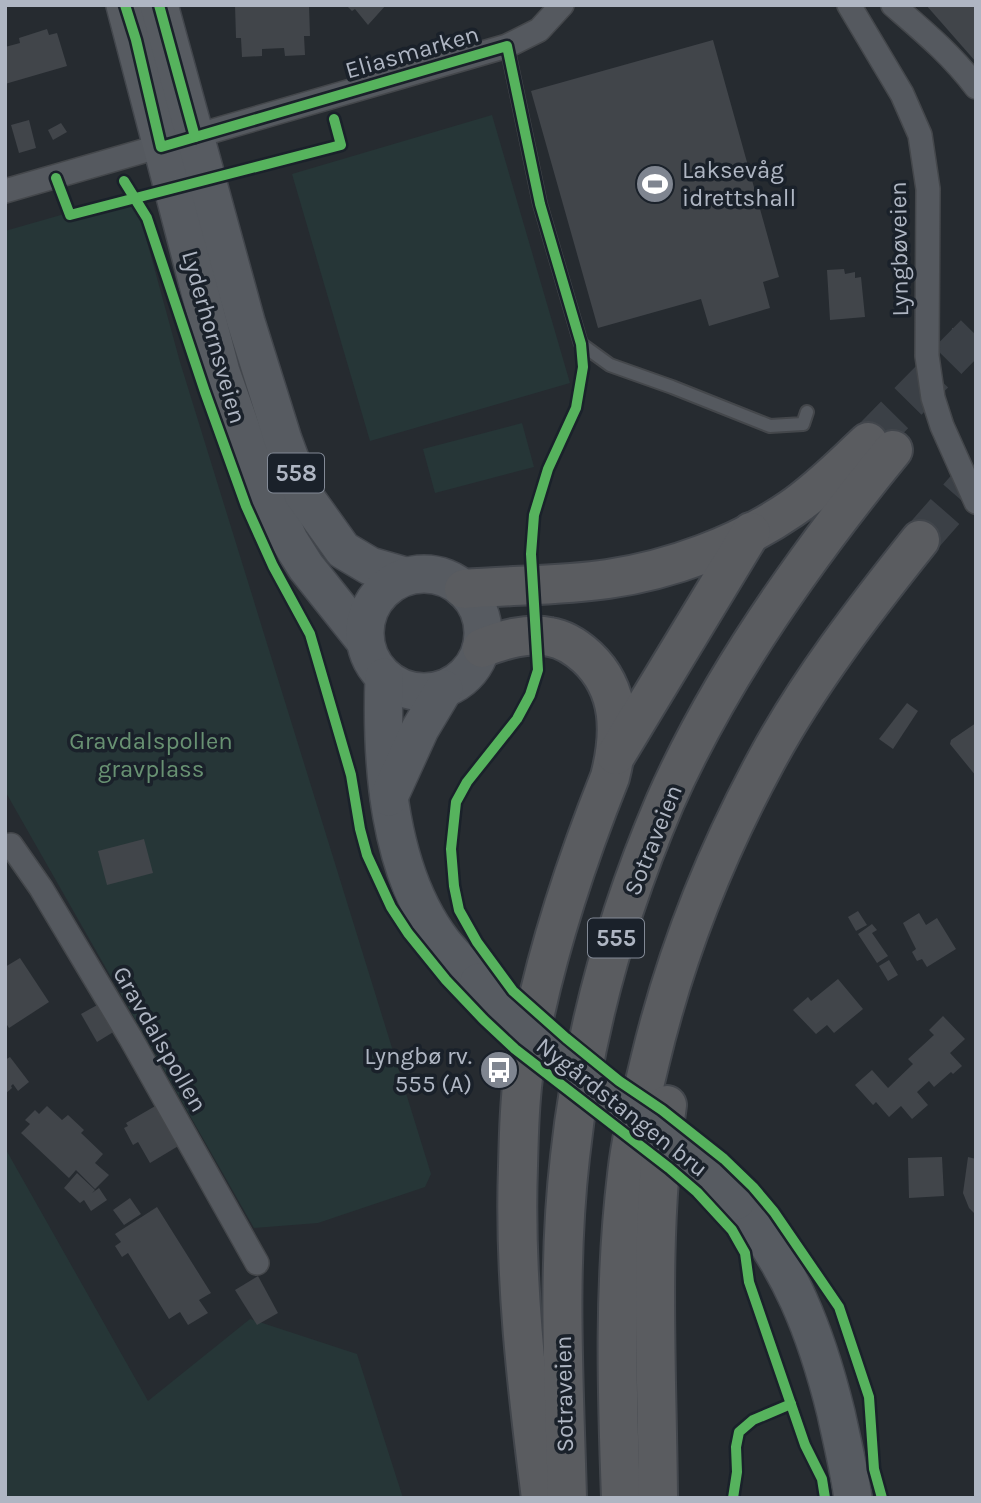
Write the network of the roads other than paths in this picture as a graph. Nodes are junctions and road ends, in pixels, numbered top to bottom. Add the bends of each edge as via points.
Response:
1 (125, 5) edge
2 (159, 5) edge
3 (562, 5) edge
4 (849, 5) edge
5 (893, 5) edge
6 (507, 46) junction
7 (976, 87) edge
8 (195, 137) junction
9 (161, 147) junction
10 (5, 191) edge
11 (807, 412) dead end
12 (976, 502) edge
13 (751, 533) junction
14 (920, 540) tunnel mouth
15 (405, 576) junction
16 (464, 589) junction
17 (365, 641) junction
18 (482, 648) junction
19 (383, 677) junction
20 (444, 689) junction
21 (615, 757) junction
22 (387, 801) junction
23 (7, 846) edge
24 (681, 948) junction
25 (257, 1263) dead end
26 (661, 1492) edge
27 (541, 1498) edge
28 (567, 1498) edge
29 (621, 1498) edge
30 (853, 1498) edge

1 - 9 main road, Lyderhornsveien / 558
2 - 8 main road, Lyderhornsveien / 558
3 - 6 street, Eliasmarken via 539,30
4 - 12 street, Lyngbøveien via 902,94 920,135 928,190 927,356 933,398
5 - 7 street via 960,65
6 - 8 street, Eliasmarken
6 - 11 lane, Eliasmarken via 540,204 581,344 610,365 770,426 803,424
8 - 9 street, Eliasmarken
8 - 15 main road, Lyderhornsveien / 558 via 246,322 303,494 343,550 370,566
9 - 10 street
9 - 17 main road, Lyderhornsveien / 558 via 220,372 250,454 289,540
13 - 16 highway, 555 via 671,564 607,579
13 - 21 highway, 555
13 - 28 highway, Sotraveien / 555 via 881,446 848,505 786,591 718,699 666,801 599,991 573,1132 564,1231
14 - 24 highway, 555 via 868,605 767,759 725,842
15 - 16 main road, 558 via 426,573
15 - 17 main road via 373,601
16 - 18 main road via 477,606
17 - 19 main road, 558 via 371,661
18 - 20 main road via 468,673
18 - 21 highway, 555 via 507,639 550,636 582,652 603,675 616,705
19 - 20 main road via 412,692
19 - 22 main road, 558
20 - 22 main road
21 - 27 highway, 555 via 562,906 522,1084 516,1218 525,1373
22 - 30 main road, Nygårdstangen bru / 558, bridge via 402,859 420,905 442,942 552,1054 684,1152 736,1201 769,1244 804,1307 831,1392
23 - 25 street, Gravdalspollen via 41,888
24 - 26 highway, 555 via 678,1027 659,1154 656,1275
24 - 29 highway, 555 via 645,1079 627,1173 618,1263

